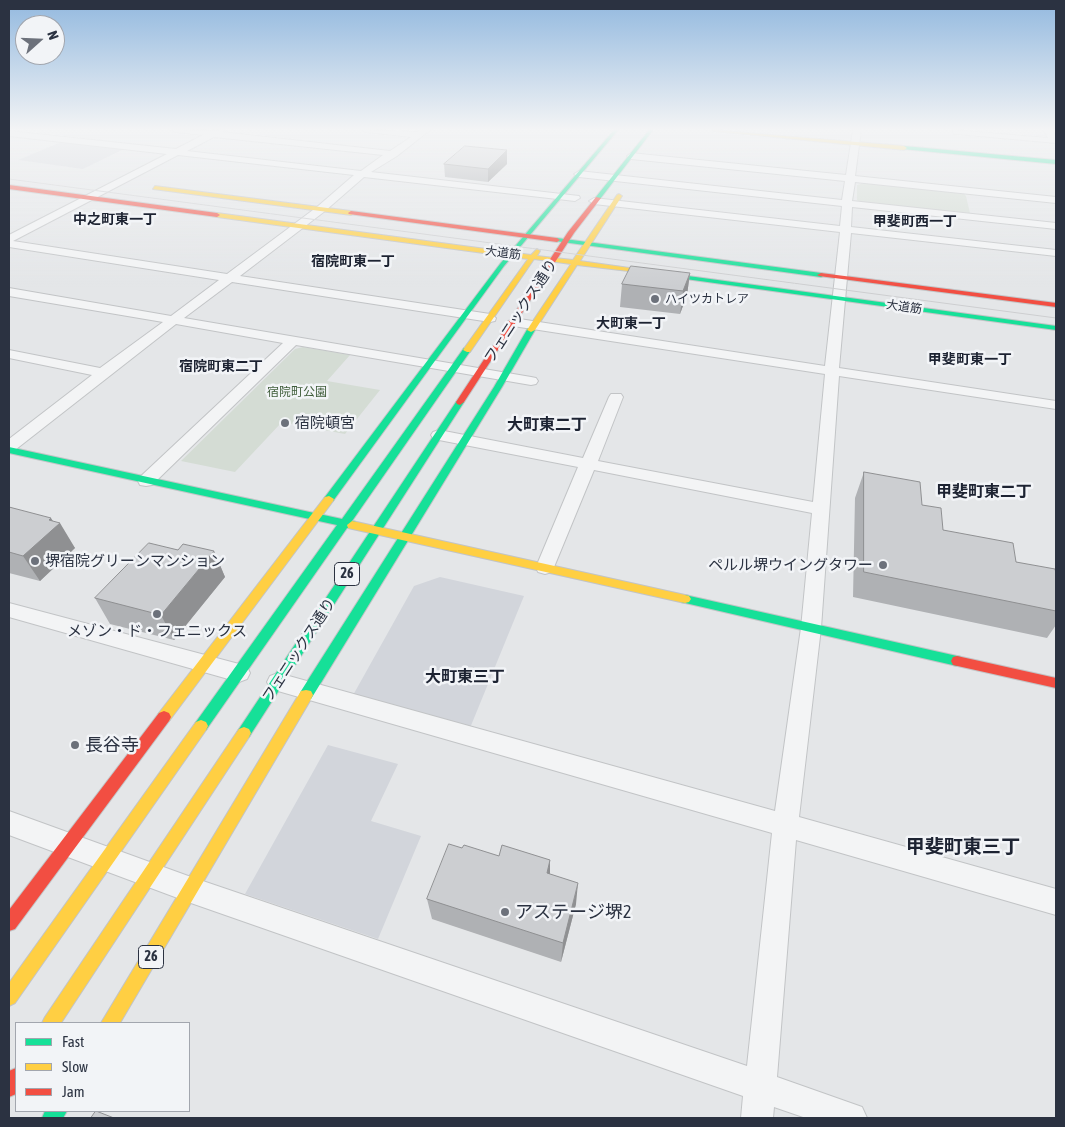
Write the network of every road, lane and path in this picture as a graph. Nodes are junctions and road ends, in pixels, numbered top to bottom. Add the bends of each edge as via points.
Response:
1 (107, 183) edge
2 (353, 183) edge
3 (438, 183) edge
4 (572, 183) edge
5 (586, 183) edge
6 (610, 183) edge
7 (628, 183) edge
8 (654, 183) edge
9 (850, 183) edge
10 (868, 183) edge
11 (117, 184) junction
12 (9, 187) edge
13 (561, 197) junction
14 (89, 198) junction
15 (1056, 200) edge
16 (594, 201) junction
17 (572, 202) joint
18 (614, 203) junction
19 (847, 203) junction
20 (973, 205) junction
21 (321, 210) junction
22 (300, 226) junction
23 (1056, 226) edge
24 (845, 229) junction
25 (547, 234) junction
26 (526, 236) junction
27 (9, 239) edge
28 (565, 241) junction
29 (9, 244) edge
30 (588, 244) junction
31 (1056, 253) edge
32 (510, 254) junction
33 (533, 257) junction
34 (554, 260) junction
35 (574, 263) junction
36 (842, 276) junction
37 (230, 278) junction
38 (9, 292) edge
39 (839, 298) junction
40 (1056, 305) edge
41 (466, 314) junction
42 (490, 318) junction
43 (175, 321) junction
44 (513, 322) junction
45 (534, 325) junction
46 (1056, 328) edge
47 (293, 341) junction
48 (9, 354) edge
49 (429, 364) junction
50 (454, 368) junction
51 (833, 371) junction
52 (480, 372) junction
53 (103, 373) junction
54 (504, 377) junction
55 (531, 381) dead end
56 (616, 397) dead end
57 (1056, 405) edge
58 (439, 435) junction
59 (464, 440) junction
60 (9, 448) edge
61 (589, 463) junction
62 (146, 481) junction
63 (820, 509) junction
64 (315, 518) junction
65 (345, 524) junction
66 (375, 531) junction
67 (405, 537) junction
68 (546, 567) junction
69 (9, 610) edge
70 (811, 628) junction
71 (204, 663) junction
72 (239, 673) junction
73 (278, 682) junction
74 (1056, 682) edge
75 (308, 690) junction
76 (9, 823) edge
77 (785, 826) junction
78 (68, 845) junction
79 (106, 858) junction
80 (149, 874) junction
81 (191, 890) junction
82 (1056, 902) edge
83 (9, 924) edge
84 (9, 997) edge
85 (52, 1022) edge
86 (111, 1022) edge
87 (760, 1086) junction
88 (757, 1118) edge
89 (851, 1118) edge

1 - 11 main road, 大道筋
2 - 21 street
3 - 13 street
4 - 13 main road
5 - 17 main road
6 - 16 main road, フェニックス通り / 26
7 - 18 main road, 26
8 - 19 street
9 - 19 street
10 - 20 street
11 - 14 street
11 - 21 main road, 大道筋
12 - 14 main road, 大道筋
13 - 17 street
13 - 26 main road
14 - 22 main road, 大道筋
14 - 27 street
15 - 20 street
16 - 18 street
16 - 28 main road, フェニックス通り / 26
18 - 24 street
18 - 30 main road, 26
19 - 20 street
19 - 24 street
20 - 23 street
21 - 22 street
21 - 26 main road, 大道筋
22 - 32 main road, 大道筋
22 - 37 street
24 - 31 street
24 - 36 street
25 - 26 main road, 大道筋
25 - 28 main road, 大道筋
25 - 33 main road, フェニックス通り / 26
26 - 32 main road
28 - 30 main road, 大道筋
28 - 34 main road, フェニックス通り / 26
29 - 37 street
30 - 35 main road, 26
30 - 36 main road, 大道筋
32 - 33 main road, 大道筋
32 - 41 main road
33 - 34 main road, 大道筋
33 - 42 main road, フェニックス通り / 26
34 - 35 main road, 大道筋
34 - 44 main road, フェニックス通り / 26
35 - 39 main road, 大道筋
35 - 45 main road, 26
36 - 39 street
36 - 40 main road, 大道筋
37 - 41 street
37 - 43 street
38 - 43 street
39 - 46 main road, 大道筋
39 - 51 street
41 - 42 street
41 - 49 main road
42 - 50 main road, フェニックス通り / 26
43 - 47 street
43 - 53 street
44 - 45 street
44 - 52 main road, フェニックス通り / 26
45 - 51 street
45 - 54 main road, 26
47 - 49 street
47 - 62 street
48 - 53 street
49 - 50 street
49 - 64 main road
50 - 52 street
50 - 65 main road, フェニックス通り / 26
51 - 57 street
51 - 63 street
52 - 54 street
52 - 58 main road, フェニックス通り / 26
53 - 60 street
54 - 55 street
54 - 59 main road, 26
56 - 61 street
58 - 59 street
58 - 66 main road, フェニックス通り / 26
59 - 61 street
59 - 67 main road, 26
60 - 62 main road
61 - 63 street
61 - 68 street
62 - 64 main road
63 - 70 street
64 - 65 main road
64 - 71 main road
65 - 66 main road
65 - 72 main road, フェニックス通り / 26
66 - 67 main road
66 - 73 main road, フェニックス通り / 26
67 - 68 main road
67 - 75 main road, 26
68 - 70 main road
69 - 71 street
70 - 74 main road
70 - 77 street
71 - 72 street
71 - 78 main road
72 - 79 main road, フェニックス通り / 26
73 - 75 street
73 - 80 main road, フェニックス通り / 26
75 - 77 street
75 - 81 main road, 26
76 - 78 street
77 - 82 street
77 - 87 street
78 - 79 street
78 - 83 main road
79 - 80 street
79 - 84 main road, フェニックス通り / 26
80 - 81 street
80 - 85 main road, フェニックス通り / 26
81 - 86 main road, 26
81 - 87 street
87 - 88 street
87 - 89 street

